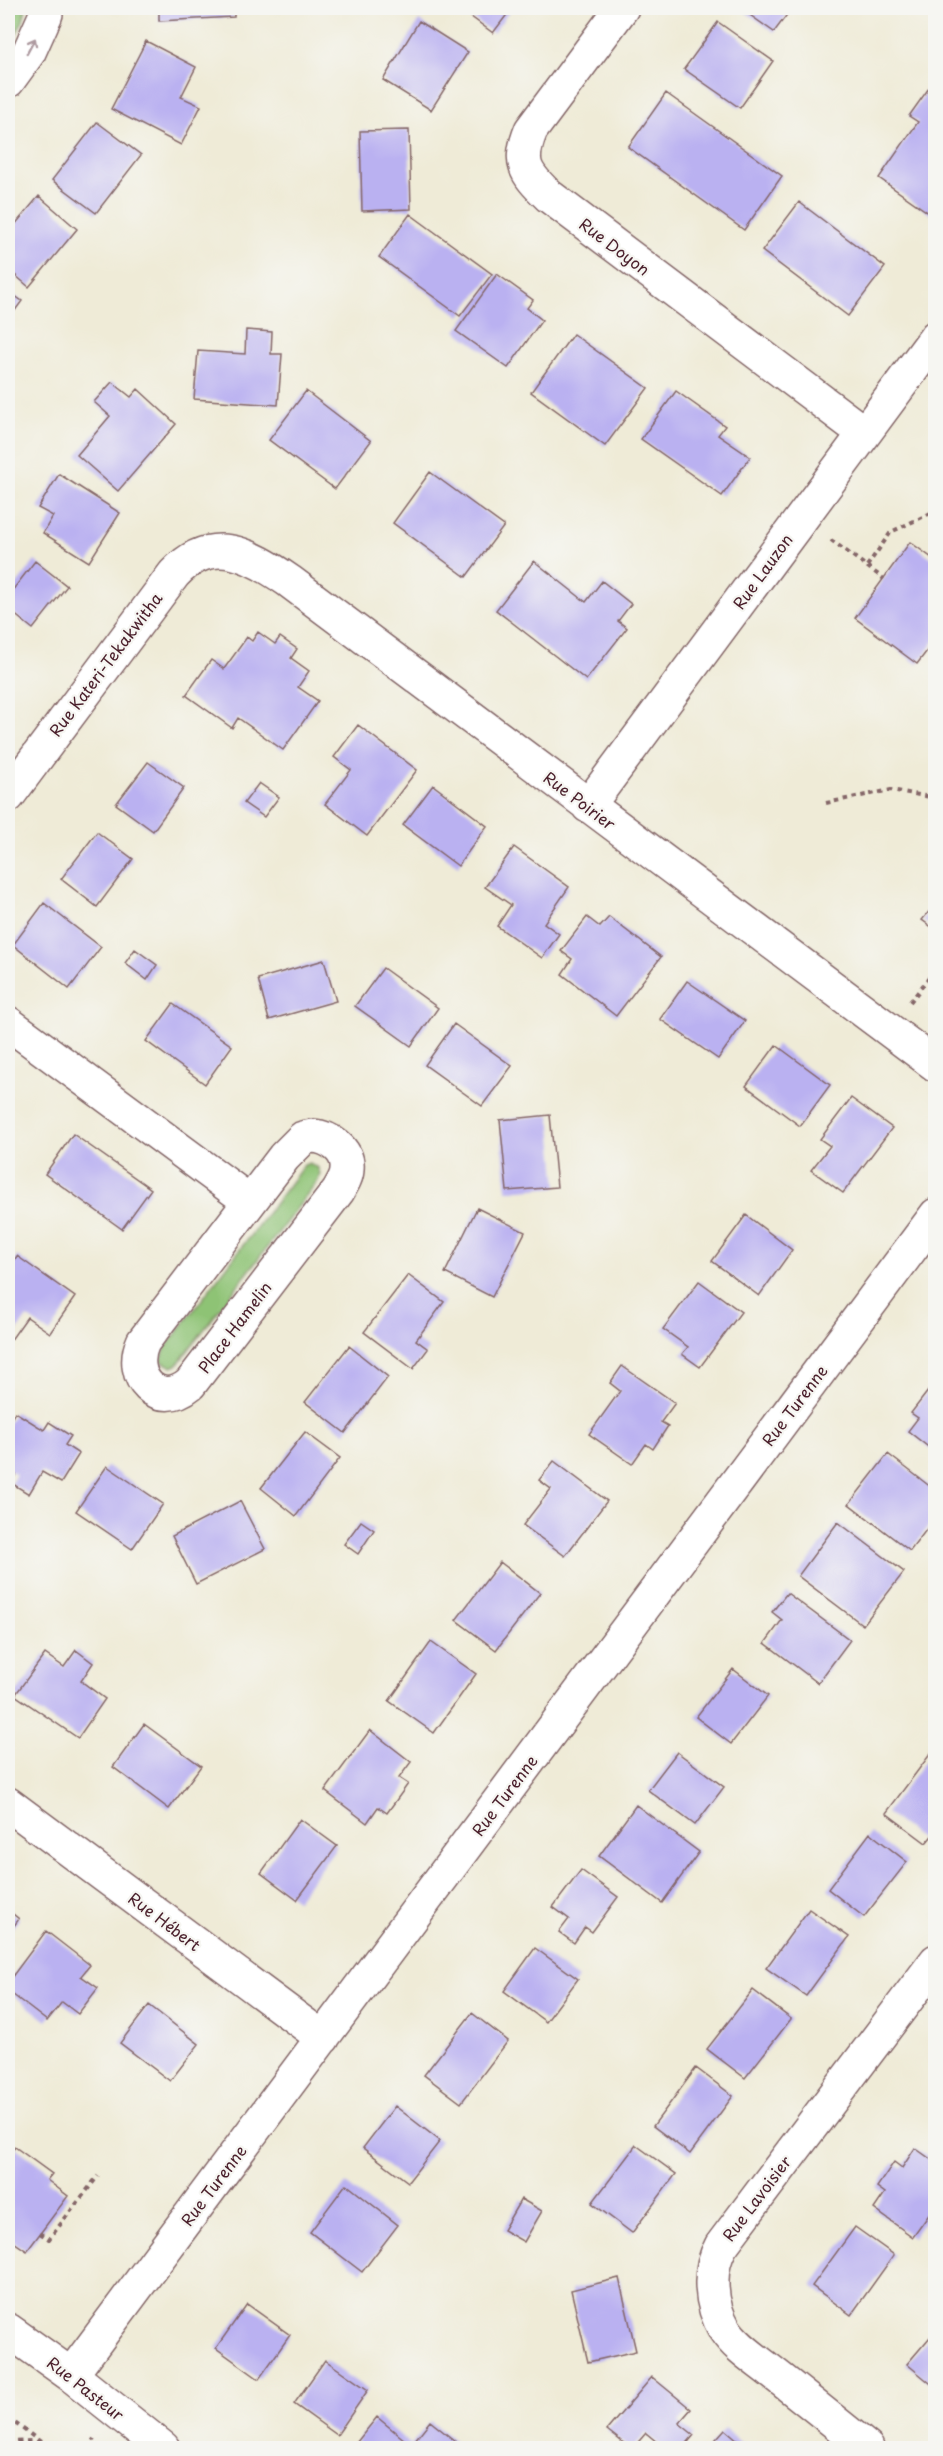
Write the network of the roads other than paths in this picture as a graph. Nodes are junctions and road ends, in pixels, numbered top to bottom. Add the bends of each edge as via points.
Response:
1 (46, 8) edge
2 (622, 8) edge
3 (8, 81) edge
4 (936, 337) edge
5 (864, 433) junction
6 (218, 551) joint
7 (8, 796) edge
8 (588, 806) junction
9 (8, 1023) edge
10 (936, 1065) edge
11 (249, 1201) junction
12 (936, 1215) edge
13 (8, 1804) edge
14 (936, 1961) edge
15 (323, 2038) junction
16 (8, 2330) edge
17 (70, 2375) junction
18 (163, 2448) edge
19 (867, 2448) edge

3 -> 1 street via 28,52
2 - 5 street, Rue Doyon via 531,130 522,161 528,173 549,196
4 - 5 street, Rue Lauzon
5 - 8 street, Rue Lauzon
6 - 7 street, Rue Kateri-Tekakwitha via 185,562 167,582
6 - 8 street, Rue Poirier via 252,557 289,581
8 - 10 street, Rue Poirier
9 - 11 street
11 - 11 street, Place Hamelin via 303,1138 322,1136 340,1148 346,1159 348,1168 338,1191 201,1372 181,1391 160,1392 141,1377 137,1366 141,1347
12 - 15 street, Rue Turenne
13 - 15 street, Rue Hébert
14 - 19 street, Rue Lavoisier via 720,2246 712,2268 715,2302 726,2332
15 - 17 street, Rue Turenne
16 - 17 street, Rue Pasteur
17 - 18 street, Rue Pasteur

